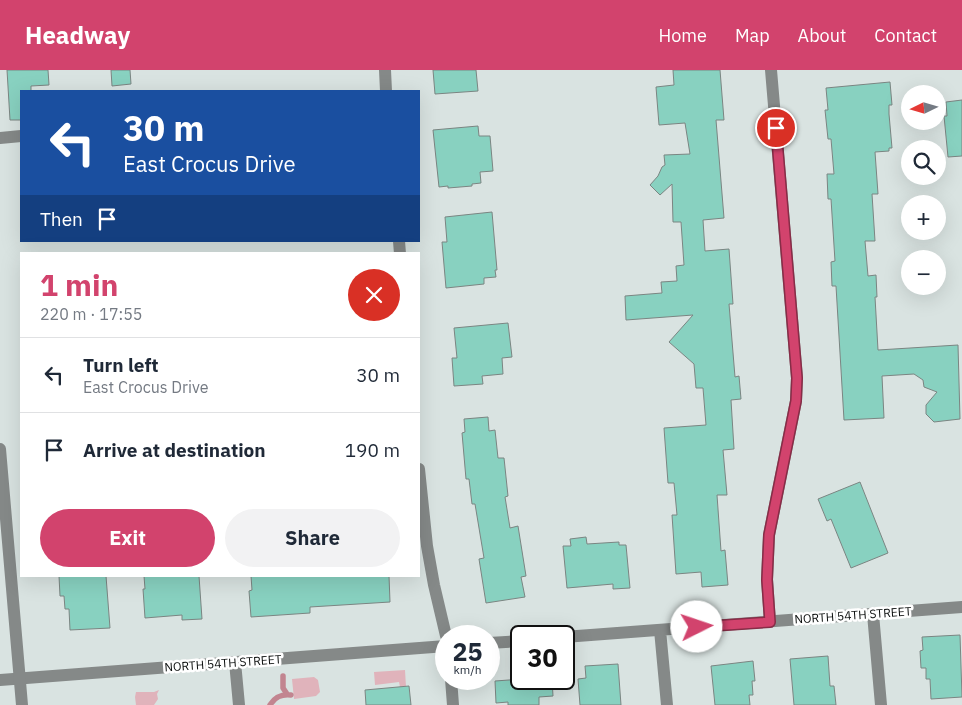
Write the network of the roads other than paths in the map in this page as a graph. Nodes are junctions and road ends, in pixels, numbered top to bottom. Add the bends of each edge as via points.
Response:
1 (384, 70) edge
2 (771, 70) edge
3 (386, 90) edge
4 (20, 136) edge
5 (0, 138) edge
6 (0, 449) edge
7 (420, 479) edge
8 (962, 607) edge
9 (873, 614) junction
10 (770, 622) junction
11 (443, 625) edge
12 (660, 630) junction
13 (575, 636) edge
14 (435, 647) edge
15 (236, 662) junction
16 (20, 678) junction
17 (0, 680) edge
18 (452, 690) edge
19 (22, 705) edge
20 (239, 705) edge
21 (453, 705) edge
22 (667, 705) edge
23 (881, 705) edge

1 - 3 street
2 - 10 street via 797,378 796,401 769,535 767,580
4 - 5 street
6 - 16 street
7 - 11 street via 427,546
8 - 9 street, NORTH 54TH STREET
9 - 10 street, NORTH 54TH STREET
9 - 23 street
10 - 12 street, NORTH 54TH STREET
12 - 13 street, NORTH 54TH STREET
12 - 22 street
14 - 15 street, NORTH 54TH STREET
15 - 16 street, NORTH 54TH STREET
15 - 20 street
16 - 17 street, NORTH 54TH STREET
16 - 19 street
18 - 21 street

